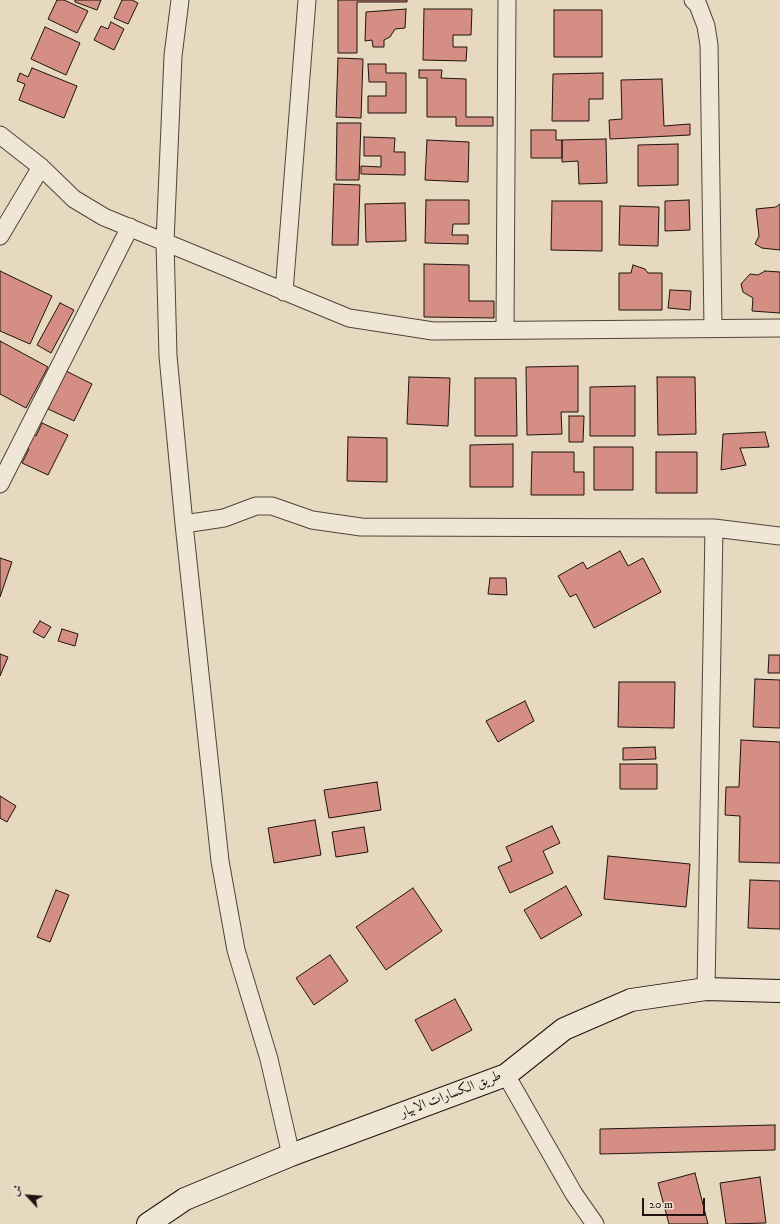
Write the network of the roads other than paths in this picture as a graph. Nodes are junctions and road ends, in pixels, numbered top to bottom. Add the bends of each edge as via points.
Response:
1 (180, 0) edge
2 (307, 0) edge
3 (507, 0) edge
4 (693, 0) edge
5 (0, 135) edge
6 (41, 167) junction
7 (130, 227) junction
8 (0, 236) edge
9 (165, 242) junction
10 (284, 292) junction
11 (713, 328) junction
12 (780, 328) edge
13 (505, 330) junction
14 (0, 484) edge
15 (184, 524) junction
16 (714, 528) junction
17 (780, 536) edge
18 (706, 989) junction
19 (780, 991) edge
20 (506, 1075) junction
21 (291, 1155) junction
22 (148, 1224) edge
23 (595, 1224) edge

1 - 9 street via 173,56
2 - 10 street
3 - 13 street
4 - 11 street via 698,5 706,26 710,45
5 - 6 street
6 - 7 street via 74,199
6 - 8 street
7 - 9 street
7 - 14 street
9 - 10 street
9 - 15 street via 168,356
10 - 13 street via 349,318 433,331
11 - 12 street
11 - 13 street
15 - 16 street via 224,518 256,506 272,506 312,520 361,527
15 - 21 street via 220,861 236,950 269,1059
16 - 17 street
16 - 18 street
18 - 19 street, طريق الكسارات الابيار
18 - 20 street, طريق الكسارات الابيار via 631,1000 564,1029
20 - 21 street, طريق الكسارات الابيار
20 - 23 street via 574,1194
21 - 22 street, طريق الكسارات الابيار via 185,1199

